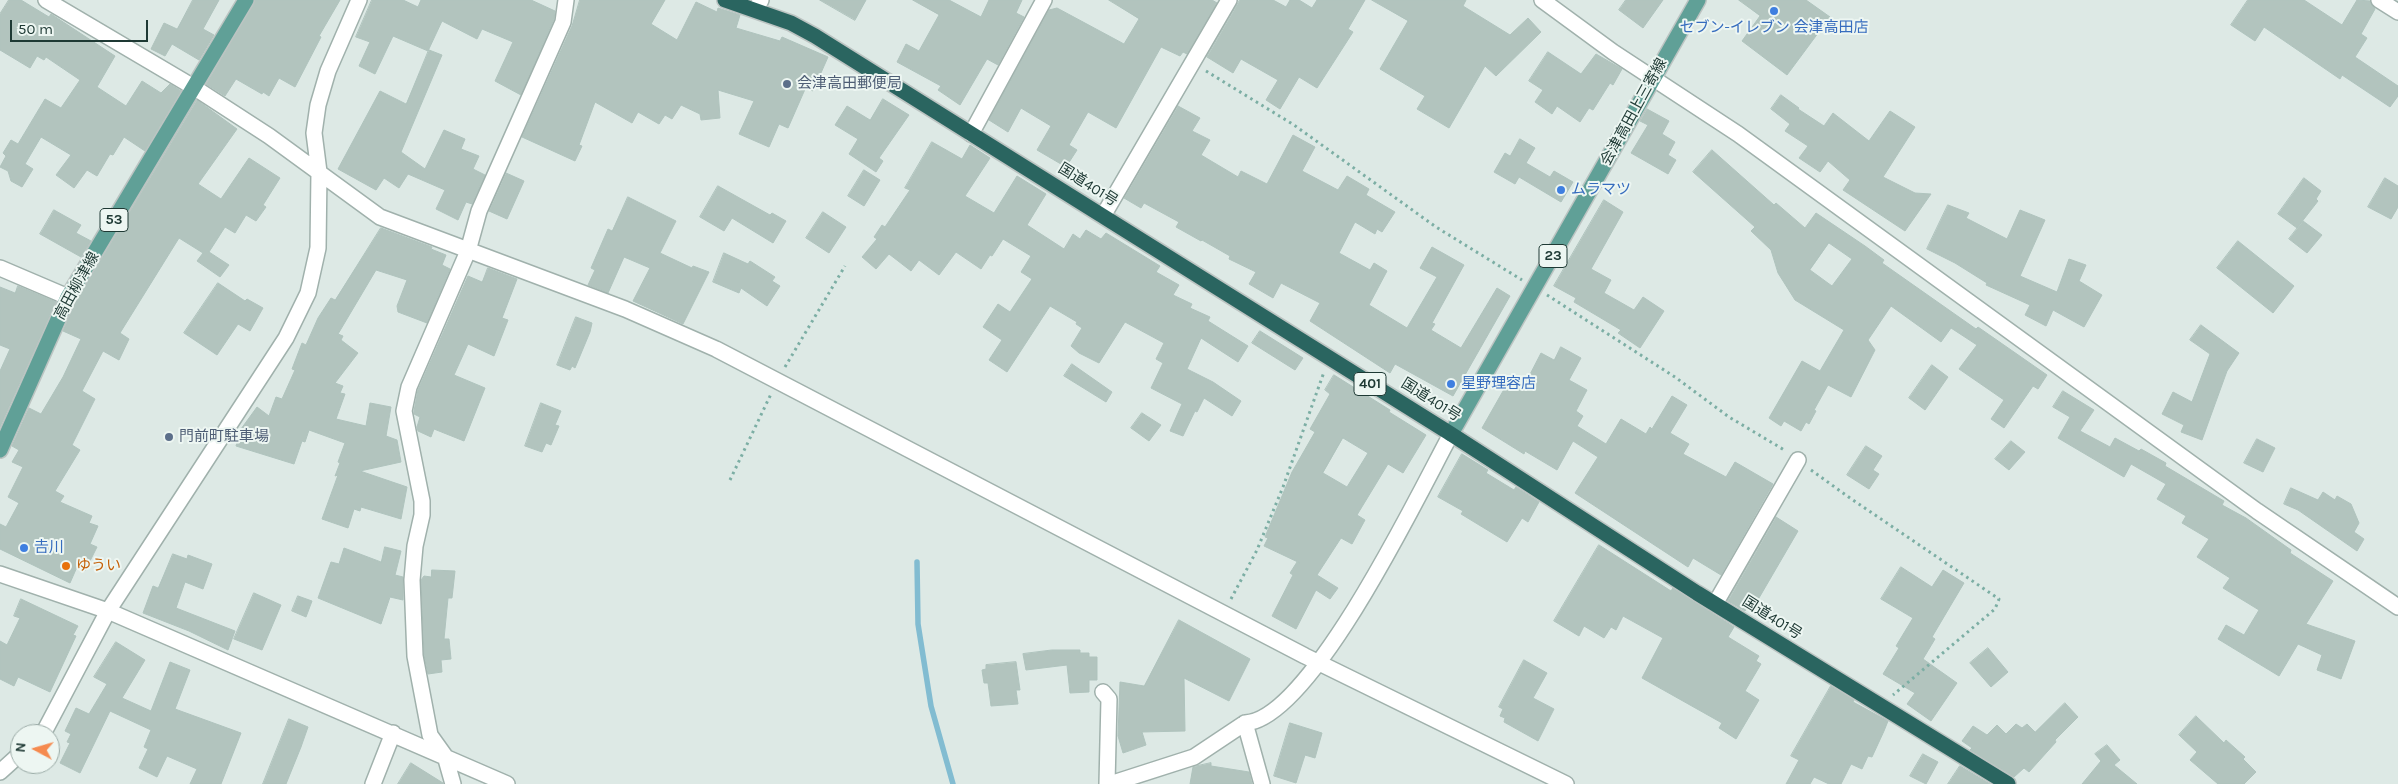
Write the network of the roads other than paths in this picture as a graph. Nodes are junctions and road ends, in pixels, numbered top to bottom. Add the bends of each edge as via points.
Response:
1 (46, 0) edge
2 (246, 0) edge
3 (359, 0) edge
4 (566, 0) edge
5 (725, 0) edge
6 (1044, 0) edge
7 (1229, 0) edge
8 (1542, 0) edge
9 (1698, 0) edge
10 (2379, 0) edge
11 (759, 5) edge
12 (2398, 12) edge
13 (1653, 78) junction
14 (195, 88) junction
15 (971, 134) junction
16 (319, 172) junction
17 (1103, 216) junction
18 (468, 251) junction
19 (0, 268) edge
20 (68, 297) junction
21 (1451, 434) junction
22 (0, 450) edge
23 (1798, 460) road end
24 (0, 574) edge
25 (1715, 604) junction
26 (2398, 607) edge
27 (108, 611) junction
28 (1320, 663) junction
29 (1103, 692) dead end
30 (1245, 723) junction
31 (48, 724) edge
32 (393, 733) junction
33 (445, 756) junction
34 (10, 763) edge
35 (0, 772) edge
36 (373, 784) edge
37 (453, 784) edge
38 (507, 784) edge
39 (1109, 784) edge
40 (1262, 784) edge
41 (1566, 784) edge
42 (2008, 784) edge

1 - 14 street
2 - 14 main road, 高田柳津線 / 53
3 - 16 street via 328,71 318,105 314,133
4 - 18 street via 563,22 479,212
5 - 11 highway, 国道401号 / 401
6 - 15 street
7 - 17 street
8 - 13 street
9 - 13 main road, 会津高田上三寄線 / 23
10 - 12 street
11 - 15 highway, 国道401号 / 401 via 815,36
13 - 21 main road, 会津高田上三寄線 / 23
13 - 26 street via 1738,134 2257,511
14 - 16 street
14 - 20 main road, 高田柳津線 / 53
15 - 17 highway, 国道401号 / 401
16 - 18 street via 380,217
16 - 27 street via 318,248 308,293 298,316
17 - 21 highway, 国道401号 / 401
18 - 28 street via 625,309 716,350
18 - 33 street via 409,387 404,411 422,500 412,580 415,656 430,736
19 - 20 street
20 - 22 main road, 高田柳津線 / 53
21 - 25 highway, 国道401号 / 401
21 - 28 street via 1374,578
23 - 25 street
24 - 27 street
25 - 42 highway, 国道401号 / 401
27 - 31 street
27 - 32 street
28 - 30 street via 1292,696 1255,722
28 - 41 street
29 - 39 street via 1109,699
30 - 39 street via 1194,757
30 - 40 street
32 - 33 street
32 - 36 street
33 - 37 street
33 - 38 street
34 - 35 street

